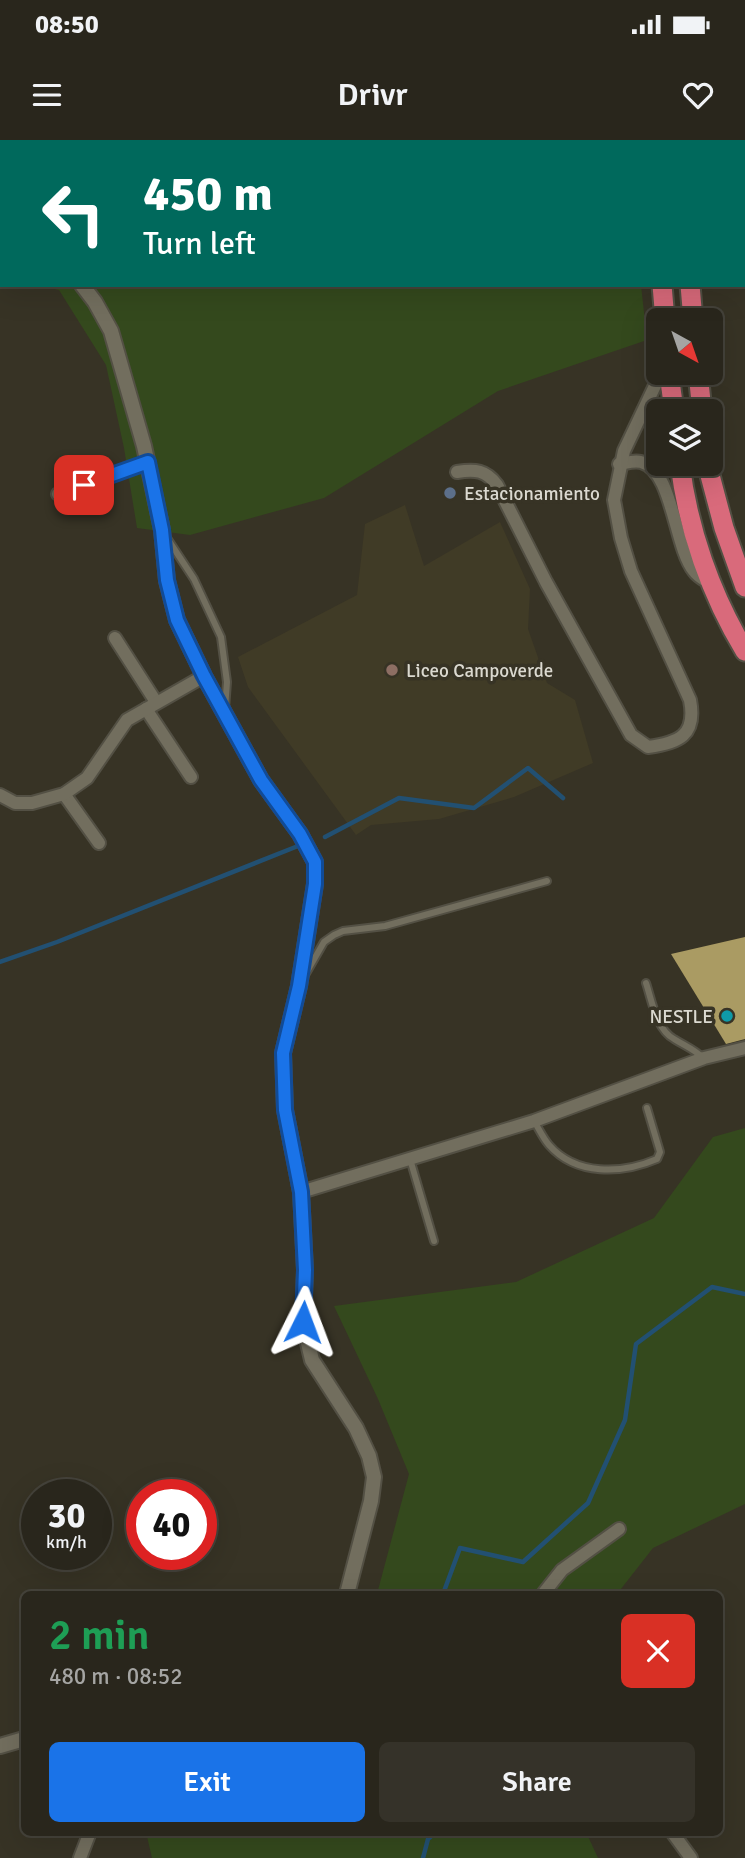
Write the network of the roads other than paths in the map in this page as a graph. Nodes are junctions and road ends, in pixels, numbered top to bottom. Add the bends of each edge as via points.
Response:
1 (84, 287) edge
2 (662, 287) edge
3 (690, 287) edge
4 (664, 308) edge
5 (692, 308) edge
6 (655, 385) edge
7 (148, 462) junction
8 (619, 464) junction
9 (457, 472) dead end
10 (682, 476) edge
11 (711, 476) edge
12 (58, 494) dead end
13 (162, 530) junction
14 (711, 584) junction
15 (745, 587) edge
16 (116, 638) dead end
17 (745, 651) edge
18 (204, 676) junction
19 (151, 706) junction
20 (225, 713) junction
21 (191, 777) dead end
22 (64, 794) junction
23 (0, 795) edge
24 (99, 843) dead end
25 (548, 881) dead end
26 (646, 983) dead end
27 (299, 986) junction
28 (745, 1048) edge
29 (704, 1058) junction
30 (648, 1108) dead end
31 (534, 1121) junction
32 (410, 1159) junction
33 (301, 1192) junction
34 (434, 1241) dead end
35 (619, 1529) dead end
36 (348, 1591) edge
37 (545, 1591) edge
38 (21, 1740) edge
39 (0, 1746) edge
40 (88, 1836) edge
41 (675, 1836) edge
42 (80, 1858) edge
43 (691, 1858) edge

1 - 7 street via 111,331
2 - 4 highway
3 - 5 highway
6 - 8 street
7 - 12 street
7 - 13 street
8 - 9 street via 614,500 627,560 692,712 690,727 674,743 648,747 631,735 617,711 497,485 481,471
8 - 14 street via 635,461 655,471 683,551 692,569
10 - 14 highway
11 - 15 highway
13 - 18 street via 177,620
13 - 20 lane via 194,579 221,637 227,682
14 - 17 highway
16 - 19 street
18 - 19 street
18 - 20 street
19 - 21 street
19 - 22 street via 127,720 87,778
20 - 27 street via 261,780 315,862
22 - 23 street via 32,803 15,803
22 - 24 street
25 - 27 lane via 385,926 343,931 324,942
26 - 29 lane via 667,1034
27 - 33 street via 283,1053 285,1110
28 - 29 street
29 - 31 street
30 - 31 lane via 660,1152 657,1159 635,1168 611,1170 573,1163 550,1146
31 - 32 street
32 - 33 street
32 - 34 lane
33 - 36 street via 303,1322 313,1360 356,1429 374,1477
35 - 37 street via 562,1570
38 - 39 street
40 - 42 street
41 - 43 street

